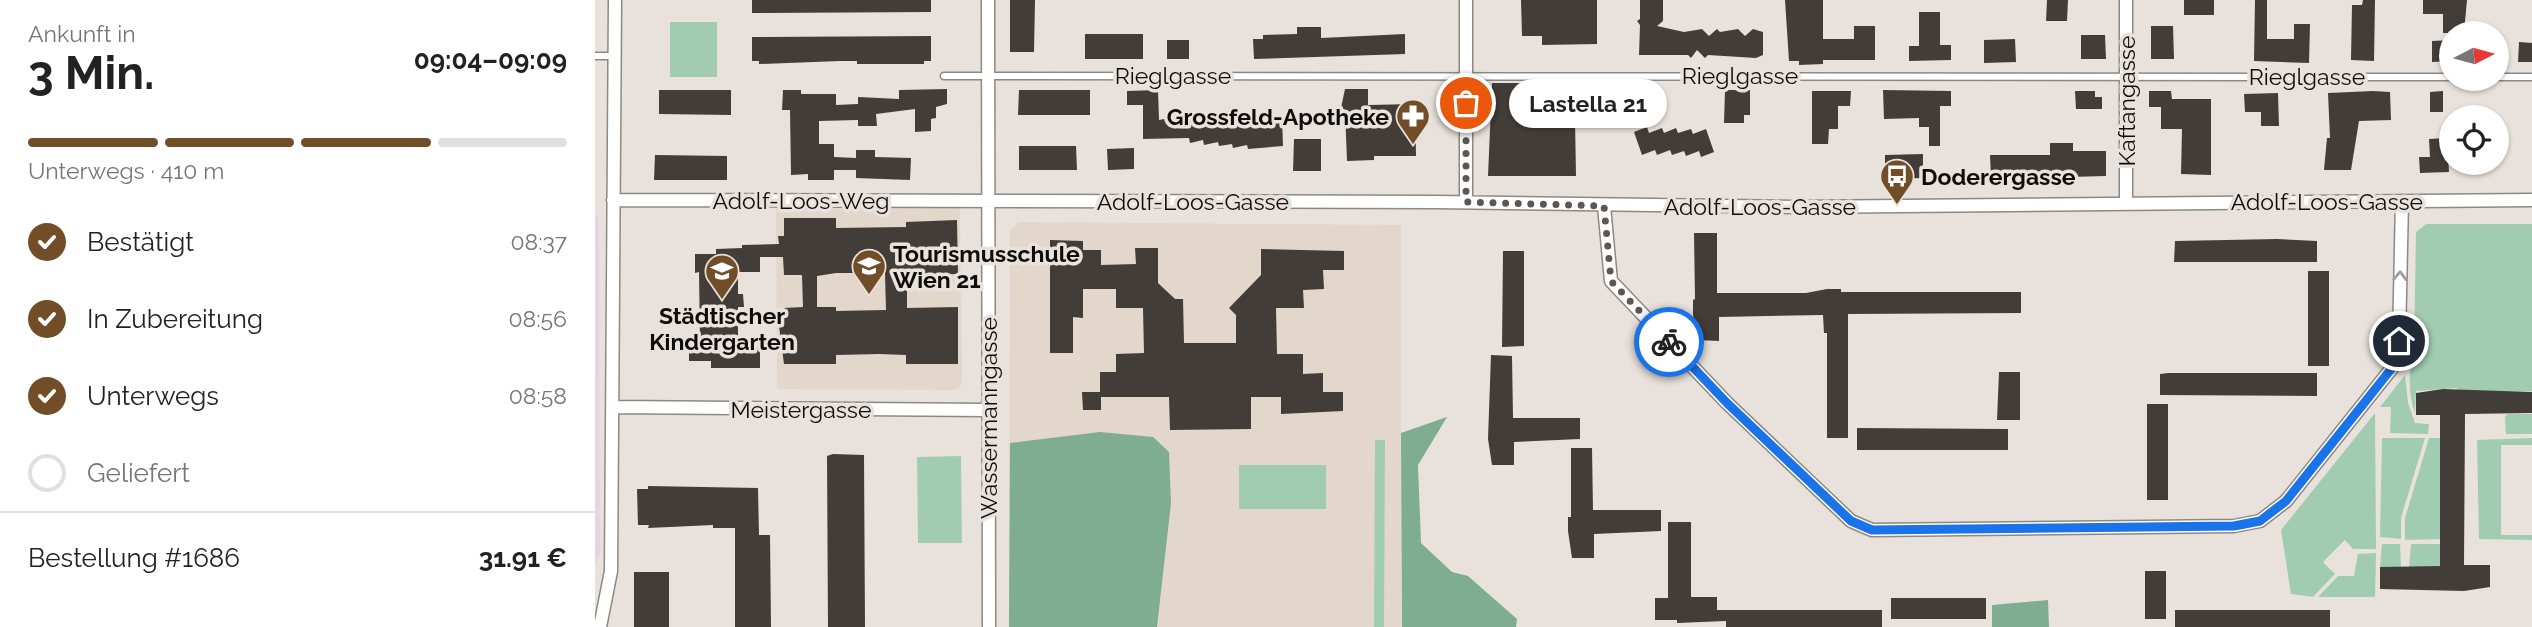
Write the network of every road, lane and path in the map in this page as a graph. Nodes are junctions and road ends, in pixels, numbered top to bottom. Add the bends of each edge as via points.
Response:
1 (615, 0) edge
2 (988, 0) edge
3 (1466, 0) edge
4 (2126, 0) edge
5 (595, 56) edge
6 (614, 56) junction
7 (988, 75) junction
8 (1466, 75) junction
9 (2126, 75) junction
10 (944, 76) dead end
11 (2439, 77) edge
12 (2509, 77) edge
13 (2532, 77) edge
14 (613, 200) junction
15 (989, 200) junction
16 (2532, 200) edge
17 (2402, 201) junction
18 (1466, 202) junction
19 (2126, 202) junction
20 (1604, 206) junction
21 (614, 407) junction
22 (988, 410) junction
23 (600, 627) edge
24 (989, 627) edge

1 - 6 street
2 - 7 street, Wassermanngasse
3 - 8 street
4 - 9 street, Kaftangasse
5 - 6 lane
6 - 14 street
7 - 8 lane, Rieglgasse
7 - 10 lane, Rieglgasse
7 - 15 street, Wassermanngasse
8 - 9 lane, Rieglgasse
8 - 18 street
9 - 11 lane, Rieglgasse
9 - 19 street, Kaftangasse
12 - 13 lane
14 - 15 street, Adolf-Loos-Weg
14 - 21 street
15 - 18 street, Adolf-Loos-Gasse
15 - 22 street, Wassermanngasse
16 - 17 street, Adolf-Loos-Gasse
17 - 19 street, Adolf-Loos-Gasse
20 -> 17 street via 1611,281 1727,403 1851,521 1879,530 2234,526 2260,521 2286,501 2392,368 2399,341
18 - 20 street, Adolf-Loos-Gasse
19 - 20 street, Adolf-Loos-Gasse
21 - 22 street, Meistergasse
21 - 23 street via 611,571
22 - 24 street, Wassermanngasse

